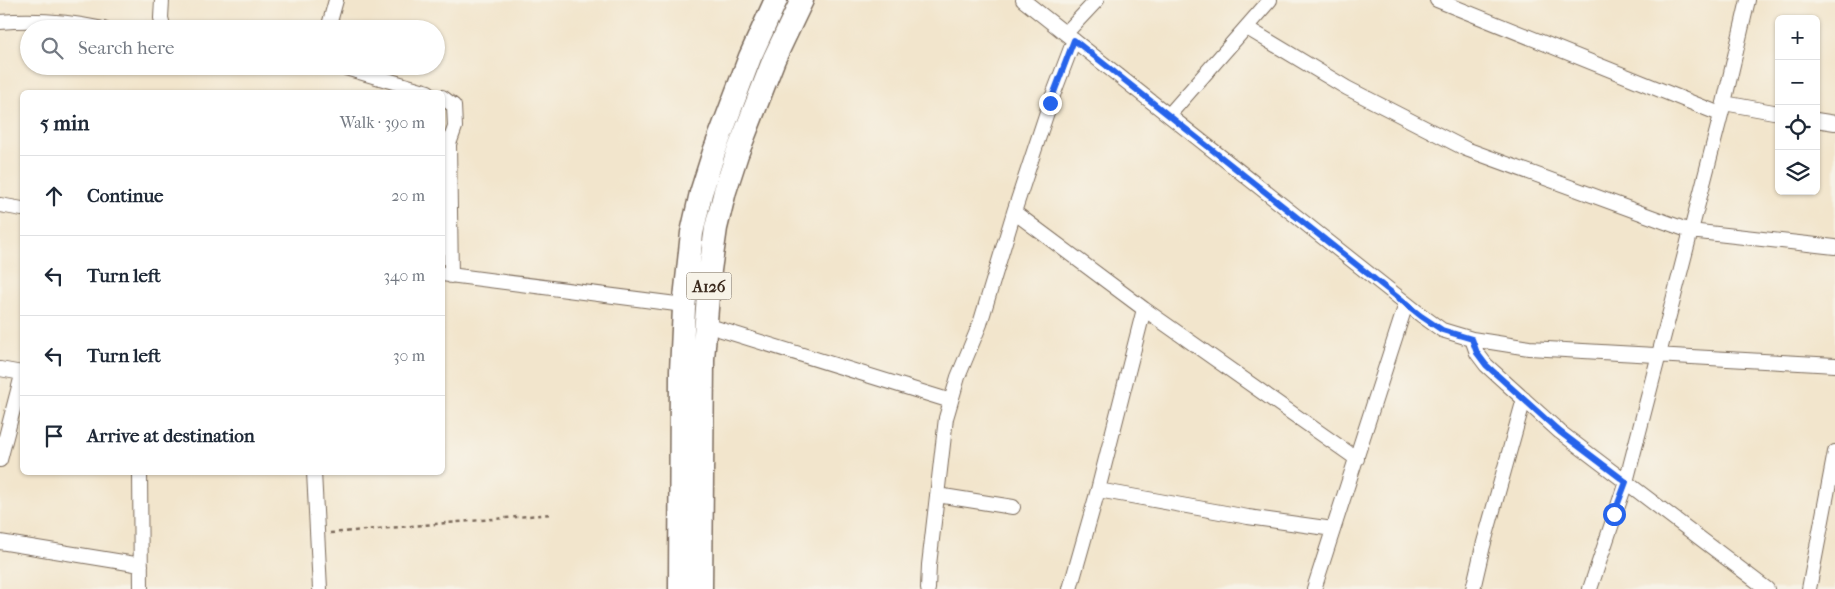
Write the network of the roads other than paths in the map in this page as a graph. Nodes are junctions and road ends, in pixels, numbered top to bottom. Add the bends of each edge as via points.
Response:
1 (162, 0) edge
2 (336, 0) edge
3 (776, 0) edge
4 (802, 0) edge
5 (1023, 0) edge
6 (1097, 0) edge
7 (1270, 0) edge
8 (1437, 0) edge
9 (1748, 1) edge
10 (38, 20) edge
11 (162, 20) edge
12 (330, 20) edge
13 (0, 22) edge
14 (1247, 28) junction
15 (1070, 37) junction
16 (370, 75) edge
17 (421, 90) edge
18 (445, 99) edge
19 (1722, 108) junction
20 (1775, 113) edge
21 (1169, 115) junction
22 (1820, 121) edge
23 (1835, 123) edge
24 (0, 205) edge
25 (20, 209) edge
26 (1014, 212) junction
27 (1690, 231) junction
28 (1835, 247) edge
29 (447, 275) edge
30 (1406, 304) junction
31 (684, 305) junction
32 (1144, 309) junction
33 (706, 325) junction
34 (1472, 339) junction
35 (1658, 354) junction
36 (1835, 365) edge
37 (0, 369) edge
38 (20, 374) edge
39 (20, 382) edge
40 (1524, 399) junction
41 (950, 401) junction
42 (1835, 452) edge
43 (1357, 459) junction
44 (0, 460) edge
45 (140, 475) edge
46 (314, 475) edge
47 (1626, 482) junction
48 (1098, 490) junction
49 (937, 495) junction
50 (1013, 507) dead end
51 (1334, 529) junction
52 (0, 542) edge
53 (141, 566) junction
54 (141, 589) edge
55 (320, 589) edge
56 (680, 589) edge
57 (701, 589) edge
58 (928, 589) edge
59 (1070, 589) edge
60 (1314, 589) edge
61 (1473, 589) edge
62 (1590, 589) edge
63 (1767, 589) edge
64 (1808, 589) edge

1 - 11 street
2 - 12 street
3 - 31 highway, A126 via 750,56 701,193 692,233
4 - 33 highway, A126 via 774,59 725,191 710,270
5 - 15 street
6 - 15 street
7 - 14 street
8 - 19 street
9 - 19 street
10 - 13 street
14 - 21 street
14 - 27 street via 1347,88 1466,149
15 - 21 street
15 - 26 street
16 - 17 street
18 - 29 street via 454,106 455,127 449,144
19 - 20 street
19 - 27 street
21 - 30 street
22 - 23 street
24 - 25 street
26 - 32 street
26 - 41 street via 980,324
27 - 28 street
27 - 35 street
29 - 31 street
30 - 34 street via 1442,330
30 - 43 street
31 - 56 highway, A126
32 - 43 street
32 - 48 street
33 - 41 street
33 - 57 highway, A126 via 701,407
34 - 35 street via 1529,348
34 - 40 street via 1486,365
35 - 36 street
35 - 47 street
37 - 38 street
39 - 44 street
40 - 47 street via 1560,432
40 - 61 street
41 - 49 street
42 - 64 street
43 - 51 street
45 - 53 street
46 - 55 street
47 - 62 street
47 - 63 street
48 - 51 street
48 - 59 street
49 - 50 street
49 - 58 street
51 - 60 street
52 - 53 street
53 - 54 street

